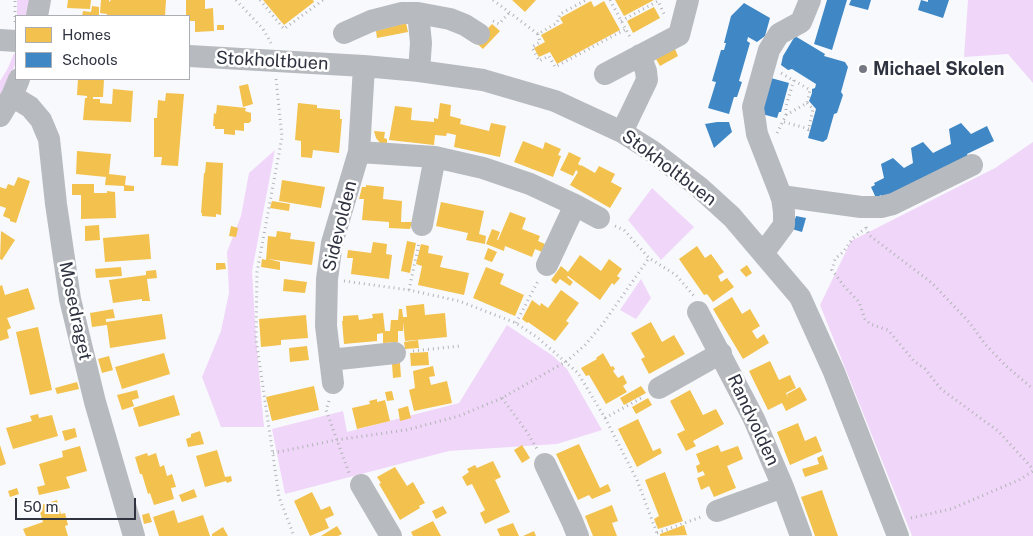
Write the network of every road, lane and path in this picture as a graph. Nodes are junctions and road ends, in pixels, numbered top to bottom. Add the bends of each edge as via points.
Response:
1 (40, 0) edge
2 (236, 0) edge
3 (260, 0) edge
4 (323, 0) edge
5 (585, 0) edge
6 (610, 0) edge
7 (688, 0) edge
8 (810, 0) edge
9 (496, 1) edge
10 (418, 13) junction
11 (664, 14) dead end
12 (37, 15) edge
13 (621, 21) junction
14 (626, 29) junction
15 (344, 34) dead end
16 (479, 34) dead end
17 (538, 34) junction
18 (0, 40) edge
19 (15, 41) edge
20 (640, 55) junction
21 (190, 56) edge
22 (274, 62) junction
23 (766, 63) junction
24 (364, 66) junction
25 (419, 71) junction
26 (606, 74) dead end
27 (794, 80) junction
28 (15, 87) edge
29 (807, 103) junction
30 (786, 115) junction
31 (0, 116) edge
32 (784, 122) junction
33 (622, 132) junction
34 (359, 152) junction
35 (764, 152) junction
36 (435, 158) junction
37 (972, 165) dead end
38 (781, 196) junction
39 (575, 205) junction
40 (864, 217) junction
41 (599, 218) joint
42 (422, 226) joint
43 (764, 252) junction
44 (649, 258) junction
45 (547, 265) joint
46 (327, 279) junction
47 (409, 290) junction
48 (698, 312) joint
49 (516, 323) junction
50 (460, 346) dead end
51 (395, 353) joint
52 (721, 353) junction
53 (330, 360) junction
54 (567, 362) junction
55 (332, 383) joint
56 (659, 388) joint
57 (1033, 389) edge
58 (502, 398) junction
59 (605, 418) junction
60 (336, 440) junction
61 (273, 453) junction
62 (545, 464) joint
63 (1033, 470) edge
64 (361, 485) joint
65 (783, 487) junction
66 (717, 511) joint
67 (896, 530) edge
68 (658, 534) edge
69 (134, 536) edge
70 (294, 536) edge
71 (391, 536) edge
72 (578, 536) edge
73 (801, 536) edge

1 - 12 street
2 - 22 path via 270,40
3 - 4 path via 284,29
5 - 17 path via 560,14 557,23
6 - 13 path
7 - 20 street via 679,35
8 - 23 street via 800,22 779,34 769,50
9 - 17 path
10 - 15 street via 402,13 370,21
10 - 16 street via 450,19
10 - 25 street
11 - 13 path via 658,2
13 - 14 path
14 - 17 path via 556,67 550,56 539,61 532,47 540,42
14 - 20 path
18 - 19 street
20 - 26 street
20 - 33 street via 647,80
21 - 22 street, Stokholtbuen
22 - 24 street, Stokholtbuen
22 - 61 path via 282,137 256,272 256,329
23 - 27 path
23 - 35 street via 753,107 757,134
24 - 25 street, Stokholtbuen
24 - 34 street, Sidevolden
25 - 33 street, Stokholtbuen via 483,80 555,101
27 - 29 path via 810,90
27 - 30 path
28 - 31 street
28 - 69 street, Mosedraget via 41,120 49,139 70,299 95,402
29 - 30 path
29 - 32 path via 813,109 808,130
30 - 32 path
32 - 35 path
33 - 43 street, Stokholtbuen via 699,187 732,216
34 - 36 street
34 - 46 street, Sidevolden via 332,243
35 - 38 street
36 - 39 street via 483,168 530,184
36 - 42 street
37 - 40 street
38 - 40 street
38 - 43 street via 784,225
39 - 41 street
39 - 45 street
40 - 57 path via 869,235 932,283 1005,365
40 - 63 path via 853,238 835,259 832,270 859,302 870,324 888,330 941,389 998,432
41 - 44 path via 624,230
42 - 47 path
43 - 67 street, Stokholtbuen via 800,297 834,372
44 - 48 path via 676,275 694,296
44 - 54 path via 602,325
45 - 49 path
46 - 47 path
46 - 53 street, Sidevolden via 326,326
47 - 49 path via 459,301
48 - 52 street, Randvolden
49 - 54 path
50 - 51 path
51 - 53 street
52 - 56 street, Randvolden
52 - 65 street, Randvolden
53 - 55 street, Sidevolden
54 - 58 path
54 - 59 path via 578,373
55 - 60 path via 326,410
56 - 59 path
58 - 60 path via 459,416 406,430
58 - 62 path
59 - 68 path via 637,480
60 - 61 path
60 - 64 path via 347,469 355,482
61 - 70 path via 279,496
62 - 72 street
63 - 67 path via 1019,480
64 - 71 street
65 - 66 street, Randvolden
65 - 73 street, Randvolden
66 - 68 path

